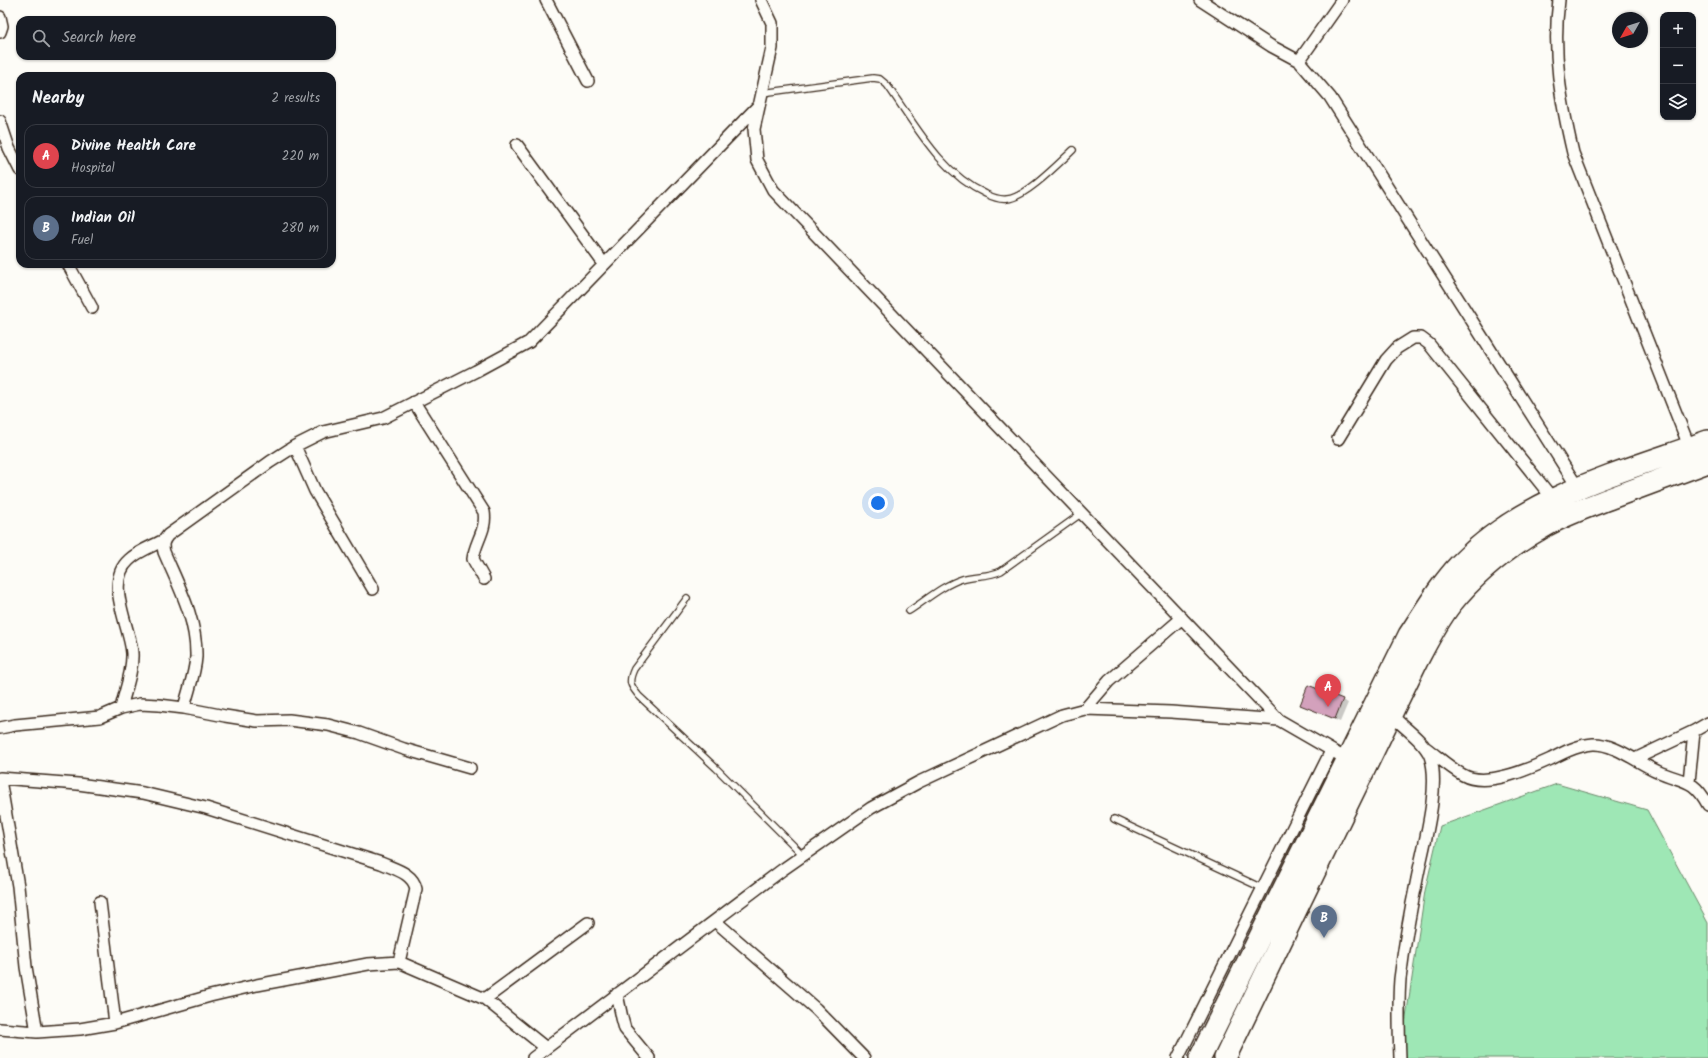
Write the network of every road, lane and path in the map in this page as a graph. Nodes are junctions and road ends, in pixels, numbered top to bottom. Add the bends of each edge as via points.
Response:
1 (546, 0) edge
2 (761, 0) edge
3 (1200, 0) edge
4 (1342, 0) edge
5 (1559, 0) edge
6 (0, 17) edge
7 (0, 32) edge
8 (1299, 61) junction
9 (588, 81) dead end
10 (762, 92) junction
11 (759, 104) junction
12 (0, 121) edge
13 (517, 145) dead end
14 (1073, 150) dead end
15 (16, 162) edge
16 (604, 264) junction
17 (70, 268) edge
18 (92, 308) dead end
19 (414, 402) junction
20 (1338, 438) dead end
21 (295, 446) junction
22 (1701, 454) edge
23 (1578, 488) junction
24 (1554, 499) junction
25 (1082, 513) junction
26 (164, 540) junction
27 (484, 579) dead end
28 (373, 589) dead end
29 (687, 598) dead end
30 (909, 611) dead end
31 (1182, 618) junction
32 (121, 708) junction
33 (184, 708) junction
34 (1085, 709) junction
35 (1390, 714) junction
36 (1279, 720) junction
37 (1708, 722) edge
38 (0, 728) edge
39 (1694, 731) junction
40 (1423, 746) junction
41 (1635, 759) junction
42 (1348, 760) junction
43 (470, 768) dead end
44 (0, 779) edge
45 (1689, 782) junction
46 (1708, 805) edge
47 (1114, 819) dead end
48 (803, 855) junction
49 (1262, 888) junction
50 (100, 902) dead end
51 (715, 921) junction
52 (588, 923) dead end
53 (398, 962) junction
54 (617, 994) junction
55 (485, 999) junction
56 (115, 1023) junction
57 (0, 1029) edge
58 (37, 1032) junction
59 (546, 1048) junction
60 (533, 1058) edge
61 (650, 1058) edge
62 (864, 1058) edge
63 (1178, 1058) edge
64 (1200, 1058) edge
65 (1226, 1058) edge
66 (1400, 1058) edge

1 - 9 street
2 - 10 street via 772,23 772,48
3 - 8 street
4 - 8 street
5 - 22 street via 1556,60 1564,118 1573,153
6 - 7 street
8 - 23 street via 1330,98
10 - 11 street
10 - 14 lane via 873,78 880,80 887,84 929,147 948,167 976,189 993,197 1007,199 1019,195
11 - 16 street
11 - 25 street via 754,129 757,160 773,190
12 - 15 street
13 - 16 street
16 - 19 street via 529,342
17 - 18 street
19 - 21 street via 383,418 323,432
19 - 27 street via 484,512 486,520 473,559
20 - 24 street via 1386,360 1396,348 1413,338 1421,338 1429,344
21 - 26 street
21 - 28 street via 315,491
22 - 23 highway
22 - 35 highway via 1548,524 1494,561 1460,595 1434,629
23 - 24 highway
24 - 42 highway via 1520,517 1460,564 1409,635
25 - 30 lane via 1001,571 954,582
25 - 31 street
26 - 32 street via 129,559 118,579 122,613 132,655
26 - 33 street via 164,552 194,629 196,659
29 - 48 lane via 634,669 629,678 631,686
31 - 34 street via 1109,681
31 - 36 street
32 - 33 street via 140,704
32 - 38 street via 100,717
33 - 43 street via 257,721 289,720 328,725
34 - 36 street
34 - 48 street via 1062,715 919,782 871,808
35 - 40 street
35 - 42 highway
36 - 42 street
37 - 39 street
39 - 41 street
39 - 45 street
40 - 41 street via 1464,776 1479,779 1513,774 1576,746 1609,746
40 - 66 street via 1429,755 1434,781 1400,979
41 - 45 street via 1658,772
42 - 49 street
42 - 64 highway
42 - 65 highway via 1298,906
44 - 53 street via 78,784 143,793 206,808 381,863 404,873 411,878 416,889
44 - 58 street via 18,886 26,967
45 - 46 street via 1702,794
47 - 49 lane
48 - 51 street
49 - 63 street
50 - 56 street
51 - 54 street
51 - 62 street via 816,1009
52 - 55 street
53 - 55 street
53 - 56 street via 368,964 257,985
54 - 59 street
54 - 61 street via 625,1029
55 - 59 street
56 - 58 street
57 - 58 street
59 - 60 street

